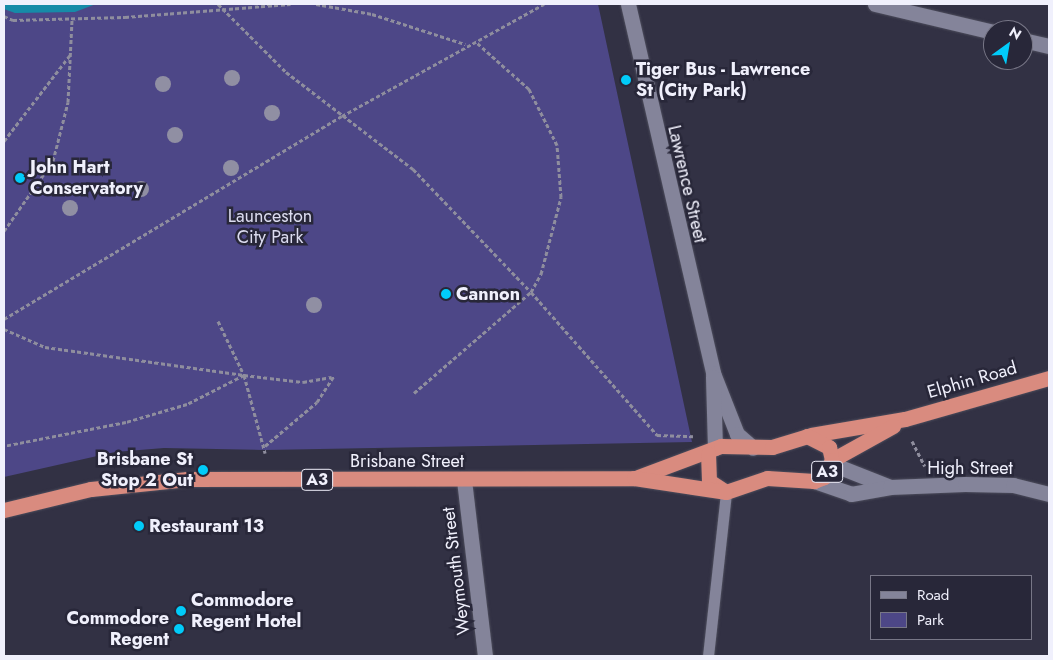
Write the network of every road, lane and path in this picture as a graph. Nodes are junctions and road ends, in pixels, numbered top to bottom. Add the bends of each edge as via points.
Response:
1 (218, 4) edge
2 (290, 4) edge
3 (316, 4) edge
4 (544, 4) edge
5 (628, 4) edge
6 (875, 4) edge
7 (222, 10) junction
8 (4, 16) edge
9 (72, 19) junction
10 (983, 30) edge
11 (476, 41) junction
12 (1033, 42) edge
13 (466, 44) junction
14 (1049, 46) edge
15 (70, 55) junction
16 (342, 116) junction
17 (4, 141) edge
18 (4, 231) edge
19 (531, 292) junction
20 (4, 319) edge
21 (218, 320) dead end
22 (4, 329) edge
23 (713, 373) junction
24 (244, 375) junction
25 (1049, 378) edge
26 (414, 393) dead end
27 (905, 419) junction
28 (699, 431) dead end
29 (807, 436) junction
30 (912, 440) dead end
31 (4, 446) edge
32 (266, 446) junction
33 (753, 448) junction
34 (711, 451) junction
35 (265, 453) dead end
36 (832, 462) junction
37 (925, 466) dead end
38 (634, 478) junction
39 (464, 480) junction
40 (814, 481) junction
41 (890, 487) junction
42 (725, 492) junction
43 (1049, 494) edge
44 (4, 510) edge
45 (485, 656) edge
46 (708, 656) edge

1 - 7 path
2 - 7 path
3 - 13 path via 372,14
4 - 11 path
5 - 23 street, Lawrence Street
6 - 10 street
7 - 9 path
7 - 16 path via 286,72
8 - 9 path via 13,20
9 - 15 path
11 - 13 path
11 - 19 path via 529,89 557,145 561,197 541,274
12 - 14 street
13 - 16 path
15 - 17 path
15 - 18 path via 68,102 53,161
16 - 19 path via 413,169
16 - 20 path
19 - 26 path
19 - 28 path via 657,435 692,437
21 - 24 path
22 - 24 path via 45,346
23 - 33 street, Lawrence Street via 737,434
23 - 34 street, Lawrence Street
24 - 31 path via 188,404 126,422
24 - 32 path
24 - 32 path via 303,382 334,376 317,402
25 - 27 highway, Elphin Road / A3
27 - 29 highway, Elphin Road / A3
27 - 36 highway, Elphin Road / A3
29 - 33 highway, A3 via 784,445
29 - 36 highway, A3 via 829,446
30 - 37 path
32 - 35 path
33 - 34 highway, A3
34 - 38 highway, Brisbane Street / A3
34 - 42 highway via 709,481
36 - 40 highway, A3
36 - 41 street, High Street
38 - 39 highway, Brisbane Street / A3
38 - 42 highway, Brisbane Street / A3
39 - 44 highway, Brisbane Street / A3 via 145,482 62,494
39 - 45 street, Weymouth Street
40 - 41 street, High Street via 851,494
40 - 42 highway, A3 via 768,478
41 - 43 street, High Street via 1003,485
42 - 46 lane

